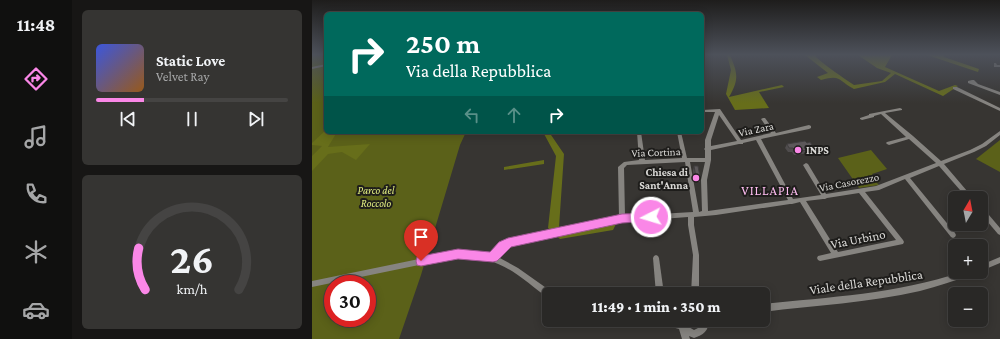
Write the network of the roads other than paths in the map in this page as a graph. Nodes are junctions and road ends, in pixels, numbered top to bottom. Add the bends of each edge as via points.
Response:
1 (975, 84) dead end
2 (955, 88) dead end
3 (1000, 94) edge
4 (900, 109) dead end
5 (718, 110) junction
6 (1000, 110) edge
7 (704, 111) edge
8 (882, 113) junction
9 (762, 118) dead end
10 (862, 119) dead end
11 (809, 127) dead end
12 (1000, 133) edge
13 (639, 134) edge
14 (679, 134) edge
15 (775, 135) junction
16 (911, 137) junction
17 (758, 139) junction
18 (741, 143) junction
19 (889, 143) dead end
20 (707, 149) junction
21 (687, 160) junction
22 (708, 160) junction
23 (642, 162) junction
24 (940, 164) junction
25 (806, 165) dead end
26 (906, 177) junction
27 (860, 191) junction
28 (964, 191) edge
29 (825, 197) junction
30 (802, 200) junction
31 (792, 202) junction
32 (705, 213) junction
33 (694, 214) junction
34 (988, 218) edge
35 (622, 219) junction
36 (1000, 232) edge
37 (953, 235) dead end
38 (836, 255) junction
39 (493, 258) junction
40 (656, 258) dead end
41 (820, 258) dead end
42 (1000, 260) edge
43 (988, 265) edge
44 (949, 279) edge
45 (312, 284) edge
46 (659, 287) edge
47 (694, 287) edge
48 (542, 289) edge
49 (770, 307) edge
50 (683, 327) edge
51 (684, 327) edge
52 (704, 327) edge
53 (694, 336) edge
54 (686, 339) edge

1 - 3 street
2 - 6 street
4 - 8 street
5 - 7 street
5 - 18 street
5 - 20 street
8 - 10 street
8 - 16 street
9 - 15 street
11 - 15 street, Via Zara
12 - 24 street, Via Casorezzo via 984,145
13 - 23 street
14 - 21 street
15 - 17 street, Via Zara
16 - 19 street
16 - 24 street
17 - 18 street, Via Zara
17 - 31 street
18 - 20 street, Via Zara
20 - 22 street
21 - 22 street, Via Cortina
21 - 23 street, Via Cortina
21 - 33 street
22 - 32 street via 704,180
23 - 35 street, Via Cortina via 626,163 621,167
24 - 26 street, Via Casorezzo
24 - 28 street
25 - 29 street
26 - 27 street, Via Casorezzo via 877,188
26 - 37 street
27 - 29 street, Via Casorezzo
27 - 38 street, Via Urbino via 901,242
29 - 30 street, Via Casorezzo
30 - 31 street, Via Casorezzo
30 - 38 street
31 - 32 street, Via Casorezzo
32 - 33 street, Via Casorezzo
33 - 35 street, Via Casorezzo
33 - 47 street via 691,225 696,255
34 - 36 street
35 - 39 street, Via Casorezzo via 508,243
38 - 41 street, Via Urbino
39 - 45 street via 469,254 453,255
39 - 48 street via 510,265
40 - 46 street
42 - 43 street
44 - 49 street, Viale della Repubblica via 894,292
50 - 54 street
51 - 53 street
52 - 53 street

